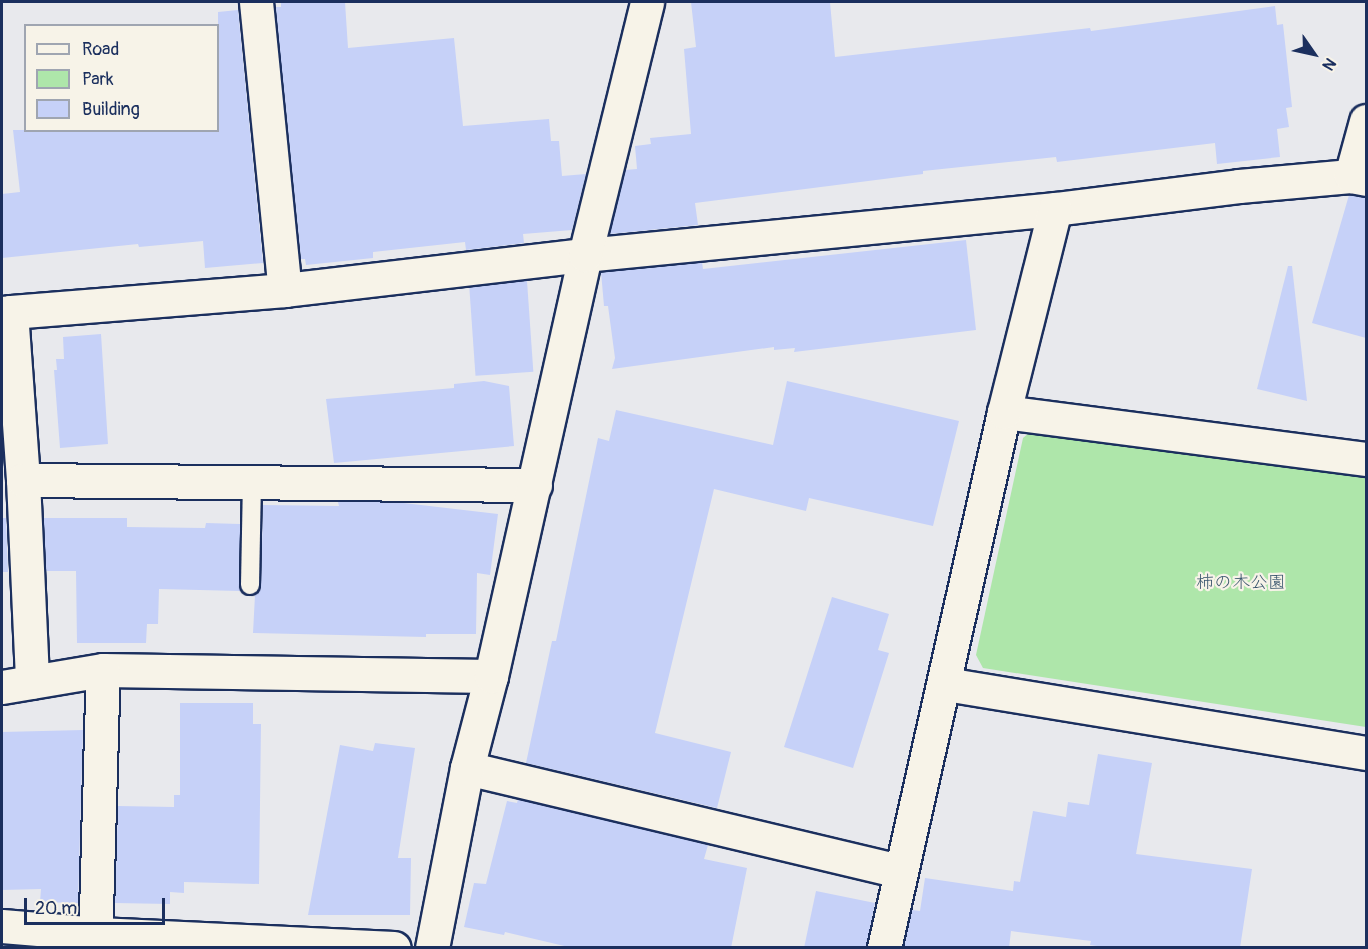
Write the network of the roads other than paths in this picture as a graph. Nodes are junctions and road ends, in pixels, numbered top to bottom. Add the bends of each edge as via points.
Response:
1 (256, 2) edge
2 (647, 2) edge
3 (1366, 120) edge
4 (1359, 177) edge
5 (1055, 209) junction
6 (585, 255) junction
7 (285, 290) junction
8 (6, 312) edge
9 (1004, 412) junction
10 (1366, 459) edge
11 (23, 480) junction
12 (252, 482) junction
13 (535, 485) junction
14 (250, 585) dead end
15 (103, 670) junction
16 (491, 676) junction
17 (17, 684) edge
18 (945, 684) junction
19 (1366, 753) edge
20 (467, 768) junction
21 (899, 871) junction
22 (2, 926) edge
23 (97, 941) edge
24 (394, 948) edge
25 (432, 948) edge
26 (884, 948) edge

1 - 7 street
2 - 6 street
3 - 4 street
4 - 5 street via 1239,186
5 - 6 street
5 - 9 street
6 - 7 street
6 - 13 street
7 - 8 street
8 - 11 street
9 - 10 street
9 - 18 street
11 - 12 street
11 - 17 street
12 - 13 street
12 - 14 lane
13 - 16 street
15 - 16 street
15 - 17 street
15 - 23 street
16 - 20 street
18 - 19 street
18 - 21 street
20 - 21 street
20 - 25 street
21 - 26 street
22 - 23 street
23 - 24 street

